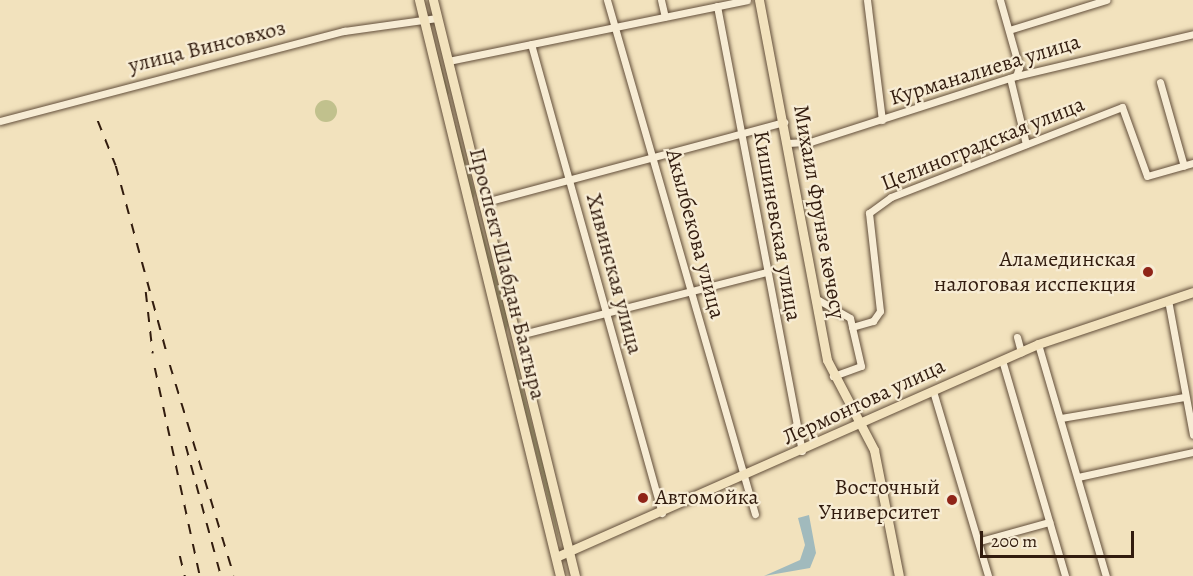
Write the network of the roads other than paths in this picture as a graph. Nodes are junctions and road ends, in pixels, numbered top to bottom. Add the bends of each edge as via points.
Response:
1 (419, 0) edge
2 (433, 0) edge
3 (607, 0) edge
4 (661, 0) edge
5 (705, 0) edge
6 (747, 0) edge
7 (759, 0) edge
8 (867, 0) edge
9 (1000, 0) edge
10 (1106, 0) edge
11 (1084, 3) edge
12 (717, 6) junction
13 (706, 8) junction
14 (665, 17) junction
15 (437, 18) junction
16 (424, 21) junction
17 (616, 27) junction
18 (1009, 30) junction
19 (1193, 34) edge
20 (531, 44) junction
21 (448, 61) junction
22 (1013, 77) junction
23 (1160, 82) dead end
24 (457, 99) junction
25 (444, 102) junction
26 (462, 119) junction
27 (882, 120) junction
28 (0, 121) edge
29 (784, 122) junction
30 (450, 123) junction
31 (743, 134) junction
32 (788, 143) junction
33 (1026, 144) junction
34 (656, 158) junction
35 (1193, 163) edge
36 (1184, 166) junction
37 (570, 180) junction
38 (482, 203) junction
39 (470, 207) junction
40 (766, 272) junction
41 (692, 290) junction
42 (1193, 292) edge
43 (813, 296) junction
44 (1168, 300) junction
45 (604, 311) junction
46 (852, 327) junction
47 (515, 336) junction
48 (1017, 337) dead end
49 (503, 338) junction
50 (1038, 344) junction
51 (1021, 352) junction
52 (1002, 360) junction
53 (834, 376) junction
54 (933, 391) junction
55 (1184, 397) junction
56 (1064, 418) junction
57 (1191, 419) edge
58 (863, 423) junction
59 (1193, 435) edge
60 (1193, 452) edge
61 (802, 453) junction
62 (1081, 476) junction
63 (743, 478) junction
64 (663, 514) junction
65 (755, 514) dead end
66 (1049, 522) junction
67 (980, 541) junction
68 (569, 552) junction
69 (556, 557) junction
70 (560, 576) edge
71 (575, 576) edge
72 (899, 576) edge
73 (988, 576) edge
74 (1065, 576) edge
75 (1106, 576) edge

1 - 16 main road, Проспект Шабдан Баатыра
2 - 15 main road, Проспект Шабдан Баатыра
3 - 17 street, Акылбекова улица
4 - 14 street
5 - 13 street
6 - 12 street
7 - 29 main road, Михаил Фрунзе көчөсү
8 - 27 street
9 - 18 street
10 - 11 street
11 - 18 street
12 - 13 street
12 - 31 street, Кишиневская улица
13 - 14 street
14 - 17 street
15 - 16 street, улица Винсовхоз
15 - 21 main road, Проспект Шабдан Баатыра
16 - 25 main road, Проспект Шабдан Баатыра
16 - 28 street, улица Винсовхоз via 344,31
17 - 20 street
17 - 34 street, Акылбекова улица
18 - 22 street via 1019,67
19 - 22 street, Курманалиева улица
20 - 21 street
20 - 37 street, Хивинская улица
21 - 24 main road, Проспект Шабдан Баатыра
22 - 27 street, Курманалиева улица
22 - 33 street
23 - 36 street
24 - 25 main road
24 - 26 main road, Проспект Шабдан Баатыра
25 - 30 main road, Проспект Шабдан Баатыра
26 - 30 main road
26 - 38 main road, Проспект Шабдан Баатыра
27 - 32 street, Курманалиева улица
29 - 31 street
29 - 32 main road, Михаил Фрунзе көчөсү
30 - 39 main road, Проспект Шабдан Баатыра
31 - 34 street
31 - 40 street, Кишиневская улица
32 - 43 main road, Михаил Фрунзе көчөсү
33 - 36 street, Целиноградская улица via 1124,107 1148,176
33 - 46 street, Целиноградская улица via 871,211 880,310 873,321
34 - 37 street
34 - 41 street, Акылбекова улица
35 - 36 street, Целиноградская улица
37 - 38 street
37 - 45 street, Хивинская улица
38 - 39 main road
38 - 47 main road, Проспект Шабдан Баатыра
39 - 49 main road, Проспект Шабдан Баатыра
40 - 41 street
40 - 61 street, Кишиневская улица
41 - 45 street
41 - 63 street, Акылбекова улица
42 - 44 main road, Лермонтова улица
43 - 46 street via 850,318
43 - 53 main road, Михаил Фрунзе көчөсү
44 - 50 main road, Лермонтова улица
44 - 55 street
45 - 47 street
45 - 64 street, Хивинская улица
46 - 53 street via 861,366
47 - 49 main road
47 - 68 main road, Проспект Шабдан Баатыра
48 - 51 street
49 - 69 main road, Проспект Шабдан Баатыра
50 - 51 main road, Лермонтова улица
50 - 56 street
51 - 52 main road, Лермонтова улица
52 - 54 main road, Лермонтова улица
52 - 66 street
53 - 58 main road, Михаил Фрунзе көчөсү
54 - 58 main road, Лермонтова улица
54 - 67 street
55 - 56 street
55 - 57 street
56 - 62 street
57 - 59 street
58 - 61 main road, Лермонтова улица
58 - 72 main road, Михаил Фрунзе көчөсү via 883,479
60 - 62 street
61 - 63 main road, Лермонтова улица
62 - 75 street
63 - 64 main road, Лермонтова улица
63 - 65 street, Акылбекова улица
64 - 68 main road, Лермонтова улица
66 - 67 street
66 - 74 street
67 - 73 street
68 - 69 main road, Лермонтова улица
68 - 71 main road, Проспект Шабдан Баатыра
69 - 70 main road, Проспект Шабдан Баатыра

